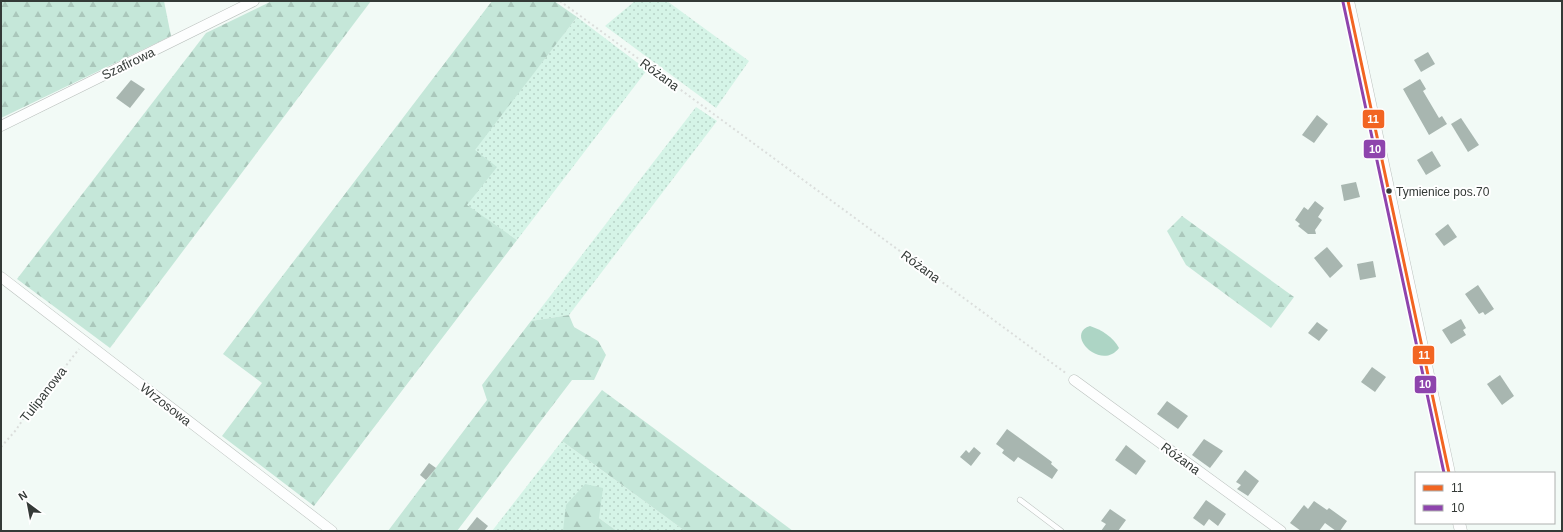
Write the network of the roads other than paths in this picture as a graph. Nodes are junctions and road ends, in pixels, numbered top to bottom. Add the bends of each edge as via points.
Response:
1 (254, 1) edge
2 (1348, 1) edge
3 (1, 126) edge
4 (1, 277) edge
5 (1074, 380) road end
6 (1449, 472) edge
7 (1020, 500) dead end
8 (332, 531) edge
9 (1061, 531) edge
10 (1281, 531) edge

1 - 3 street, Szafirowa
2 - 6 street
4 - 8 street, Wrzosowa
5 - 10 street, Różana
7 - 9 lane

